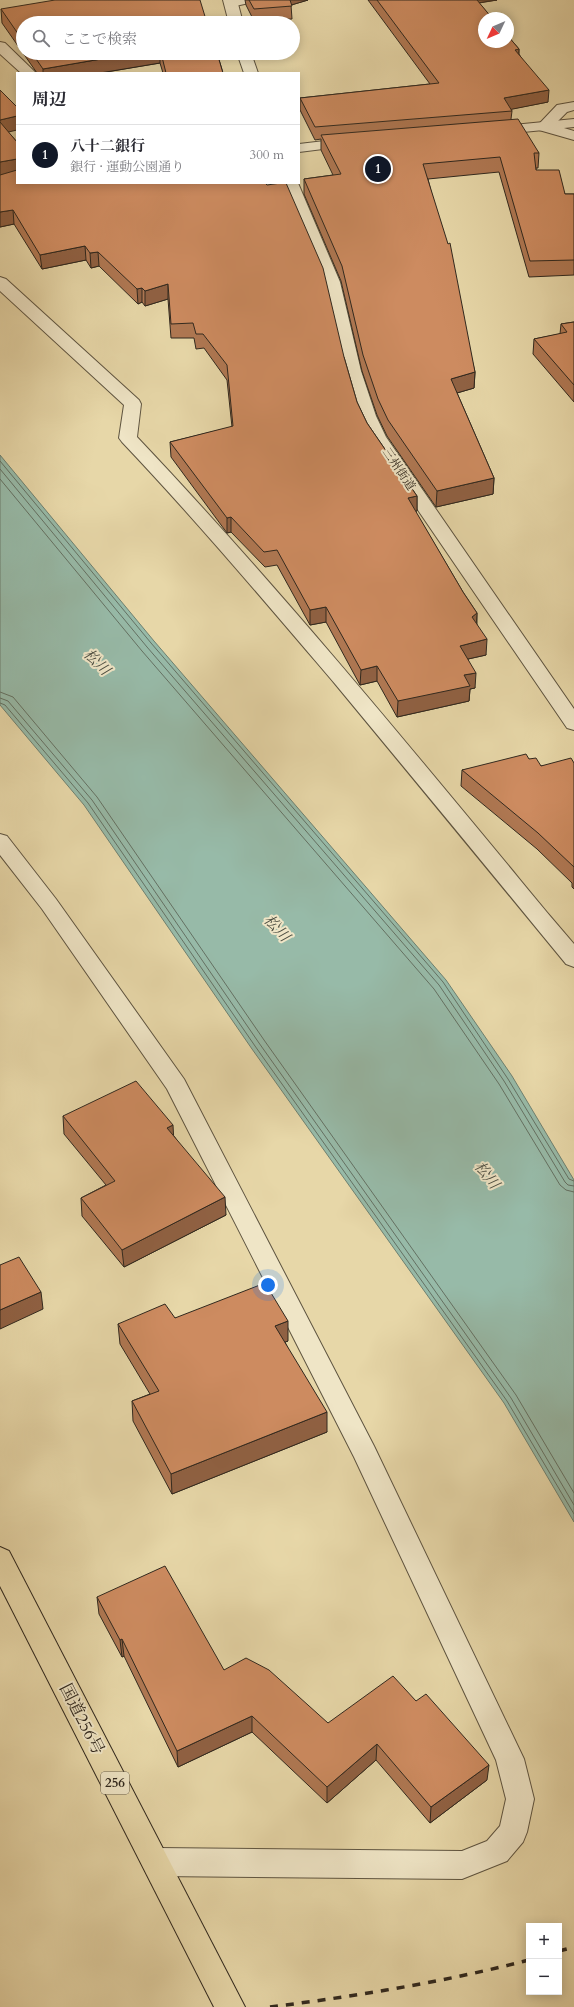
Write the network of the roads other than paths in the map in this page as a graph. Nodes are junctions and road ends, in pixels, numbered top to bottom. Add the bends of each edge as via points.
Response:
1 (235, 1) edge
2 (236, 16) edge
3 (0, 46) edge
4 (246, 60) edge
5 (28, 72) edge
6 (251, 72) edge
7 (574, 106) edge
8 (574, 123) edge
9 (544, 127) junction
10 (484, 132) edge
11 (574, 136) edge
12 (361, 142) edge
13 (300, 148) edge
14 (290, 184) edge
15 (0, 282) edge
16 (574, 724) edge
17 (0, 841) edge
18 (574, 959) edge
19 (0, 1559) edge
20 (157, 1862) junction
21 (230, 2007) edge

1 - 2 street
3 - 5 street
4 - 6 street
7 - 9 street via 562,108
8 - 9 street
9 - 10 street
9 - 11 street
12 - 13 street
14 - 16 street, 三州街道 via 332,282 353,371 367,416 377,437
15 - 18 street via 133,404 128,438 181,494 457,815
17 - 20 street via 49,904 176,1085 365,1454 510,1759 520,1799 513,1832 497,1851 462,1865
19 - 20 highway, 国道256号 / 256
20 - 21 highway, 国道256号 / 256

